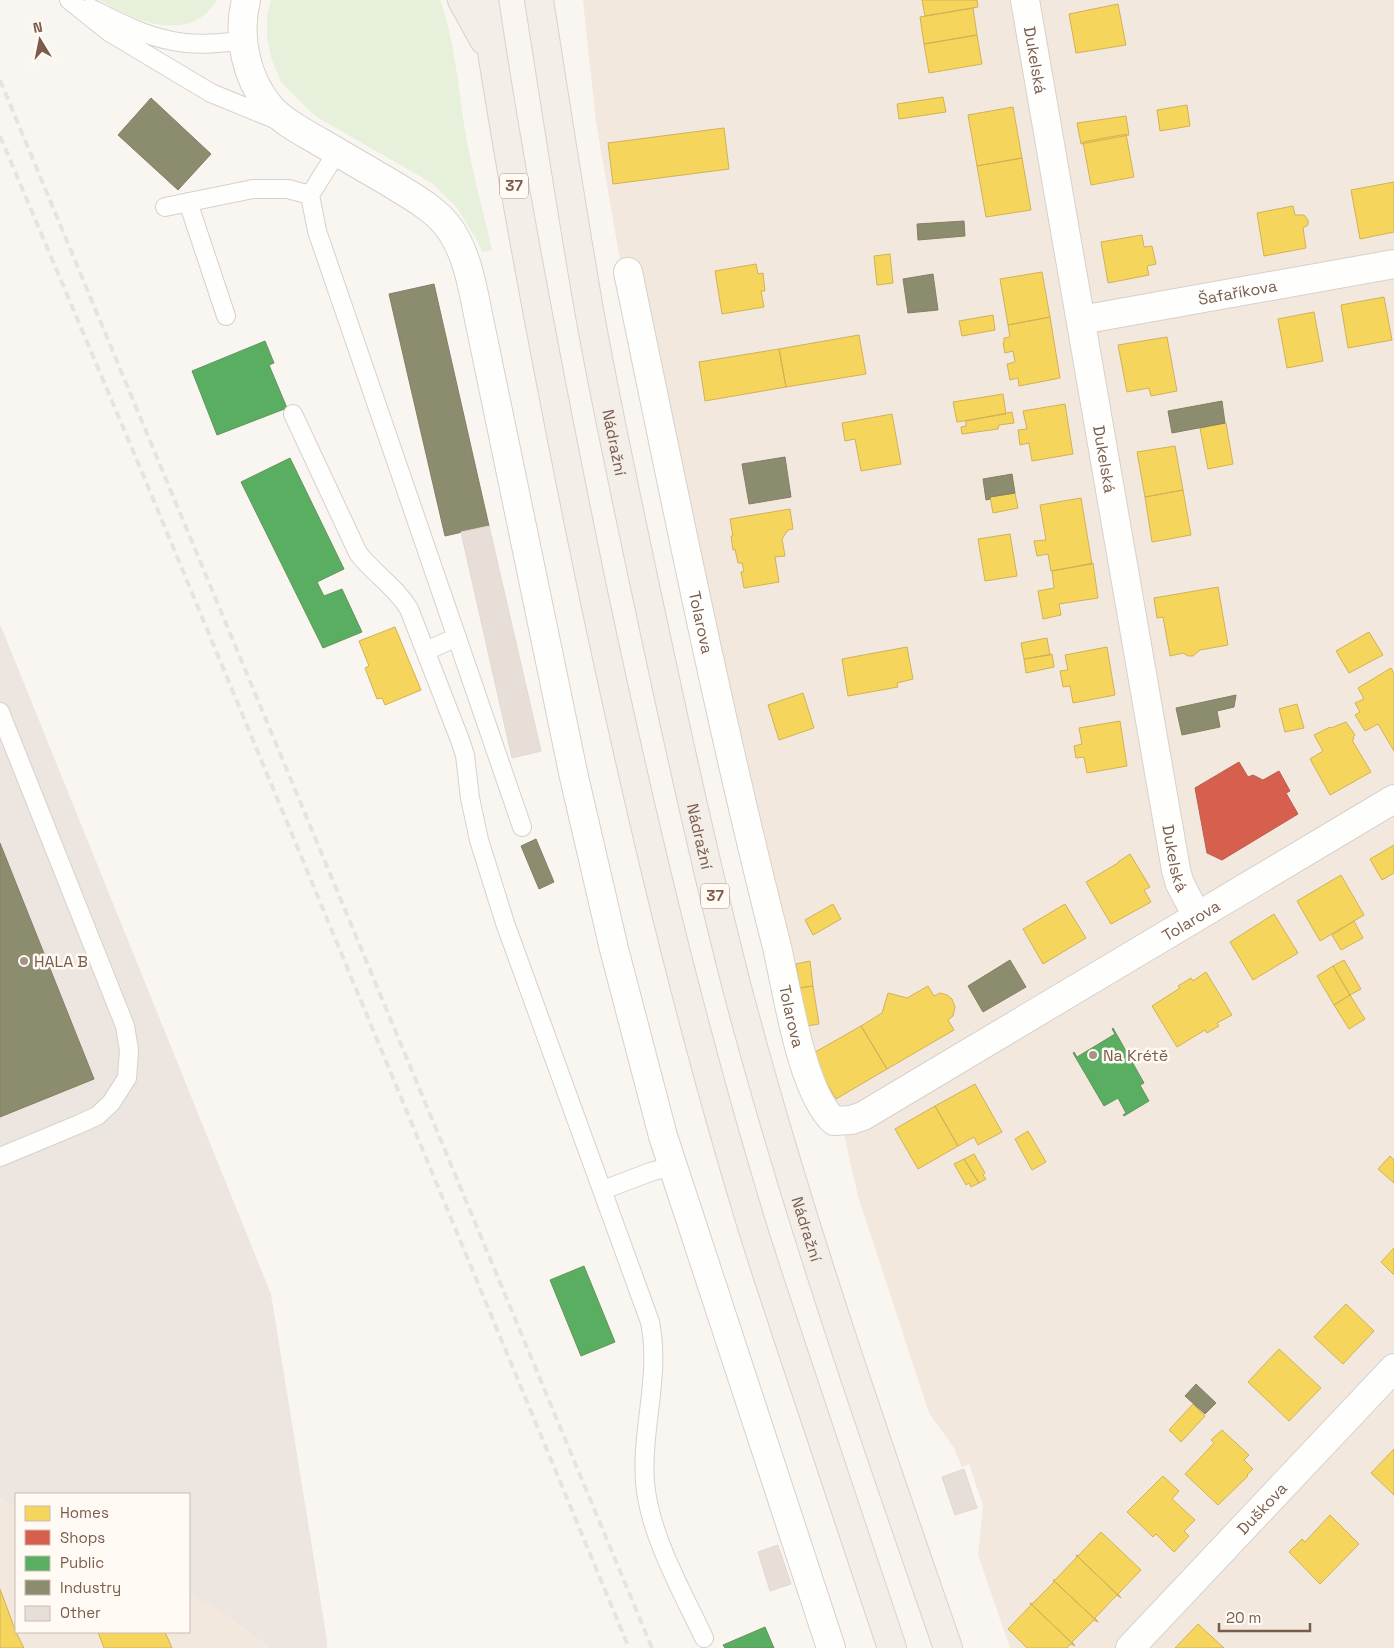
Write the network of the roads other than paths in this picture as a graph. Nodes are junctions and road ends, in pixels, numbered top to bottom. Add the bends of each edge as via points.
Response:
1 (69, 0) edge
2 (76, 0) edge
3 (246, 0) edge
4 (462, 0) edge
5 (484, 0) edge
6 (539, 0) edge
7 (1025, 0) edge
8 (243, 41) junction
9 (493, 58) junction
10 (292, 126) junction
11 (336, 152) junction
12 (310, 195) junction
13 (188, 202) junction
14 (165, 207) dead end
15 (1394, 264) edge
16 (628, 272) dead end
17 (226, 316) dead end
18 (1081, 320) junction
19 (293, 414) dead end
20 (457, 637) junction
21 (426, 651) junction
22 (0, 712) edge
23 (1394, 799) edge
24 (522, 826) dead end
25 (1197, 916) junction
26 (0, 1157) edge
27 (672, 1167) junction
28 (603, 1190) junction
29 (1394, 1368) edge
30 (704, 1638) dead end
31 (831, 1648) edge
32 (892, 1648) edge
33 (948, 1648) edge
34 (1130, 1648) edge

1 - 10 lane via 115,36 211,94
2 - 8 lane via 122,24 174,42
3 - 8 street
4 - 9 main road
5 - 9 main road, 37
6 - 33 main road, Nádražní / 37 via 591,321 619,465 678,741 735,979 780,1143 819,1266 867,1416
7 - 18 street, Dukelská
8 - 10 street via 252,78 259,91 271,108
9 - 32 main road, 37 via 537,314 576,508 663,901 747,1210
10 - 11 street
11 - 12 lane
11 - 27 street via 438,214 454,234 467,268 574,777 614,949
12 - 13 lane via 288,189 253,189
12 - 20 lane via 317,231
13 - 14 lane
13 - 17 lane
15 - 18 street, Šafaříkova
16 - 25 street, Tolarova via 747,828 798,1040 814,1089 827,1114 834,1121 841,1122 862,1116
18 - 25 street, Dukelská via 1176,870
19 - 21 lane via 358,553 402,597
20 - 21 lane
20 - 24 lane
21 - 28 lane via 463,748 479,840 505,923
22 - 26 lane via 125,1026 130,1056 127,1078 120,1091 97,1116
23 - 25 street, Tolarova
27 - 28 lane
27 - 31 street
28 - 30 lane via 653,1336 645,1462 649,1505 655,1531
29 - 34 street, Duškova

